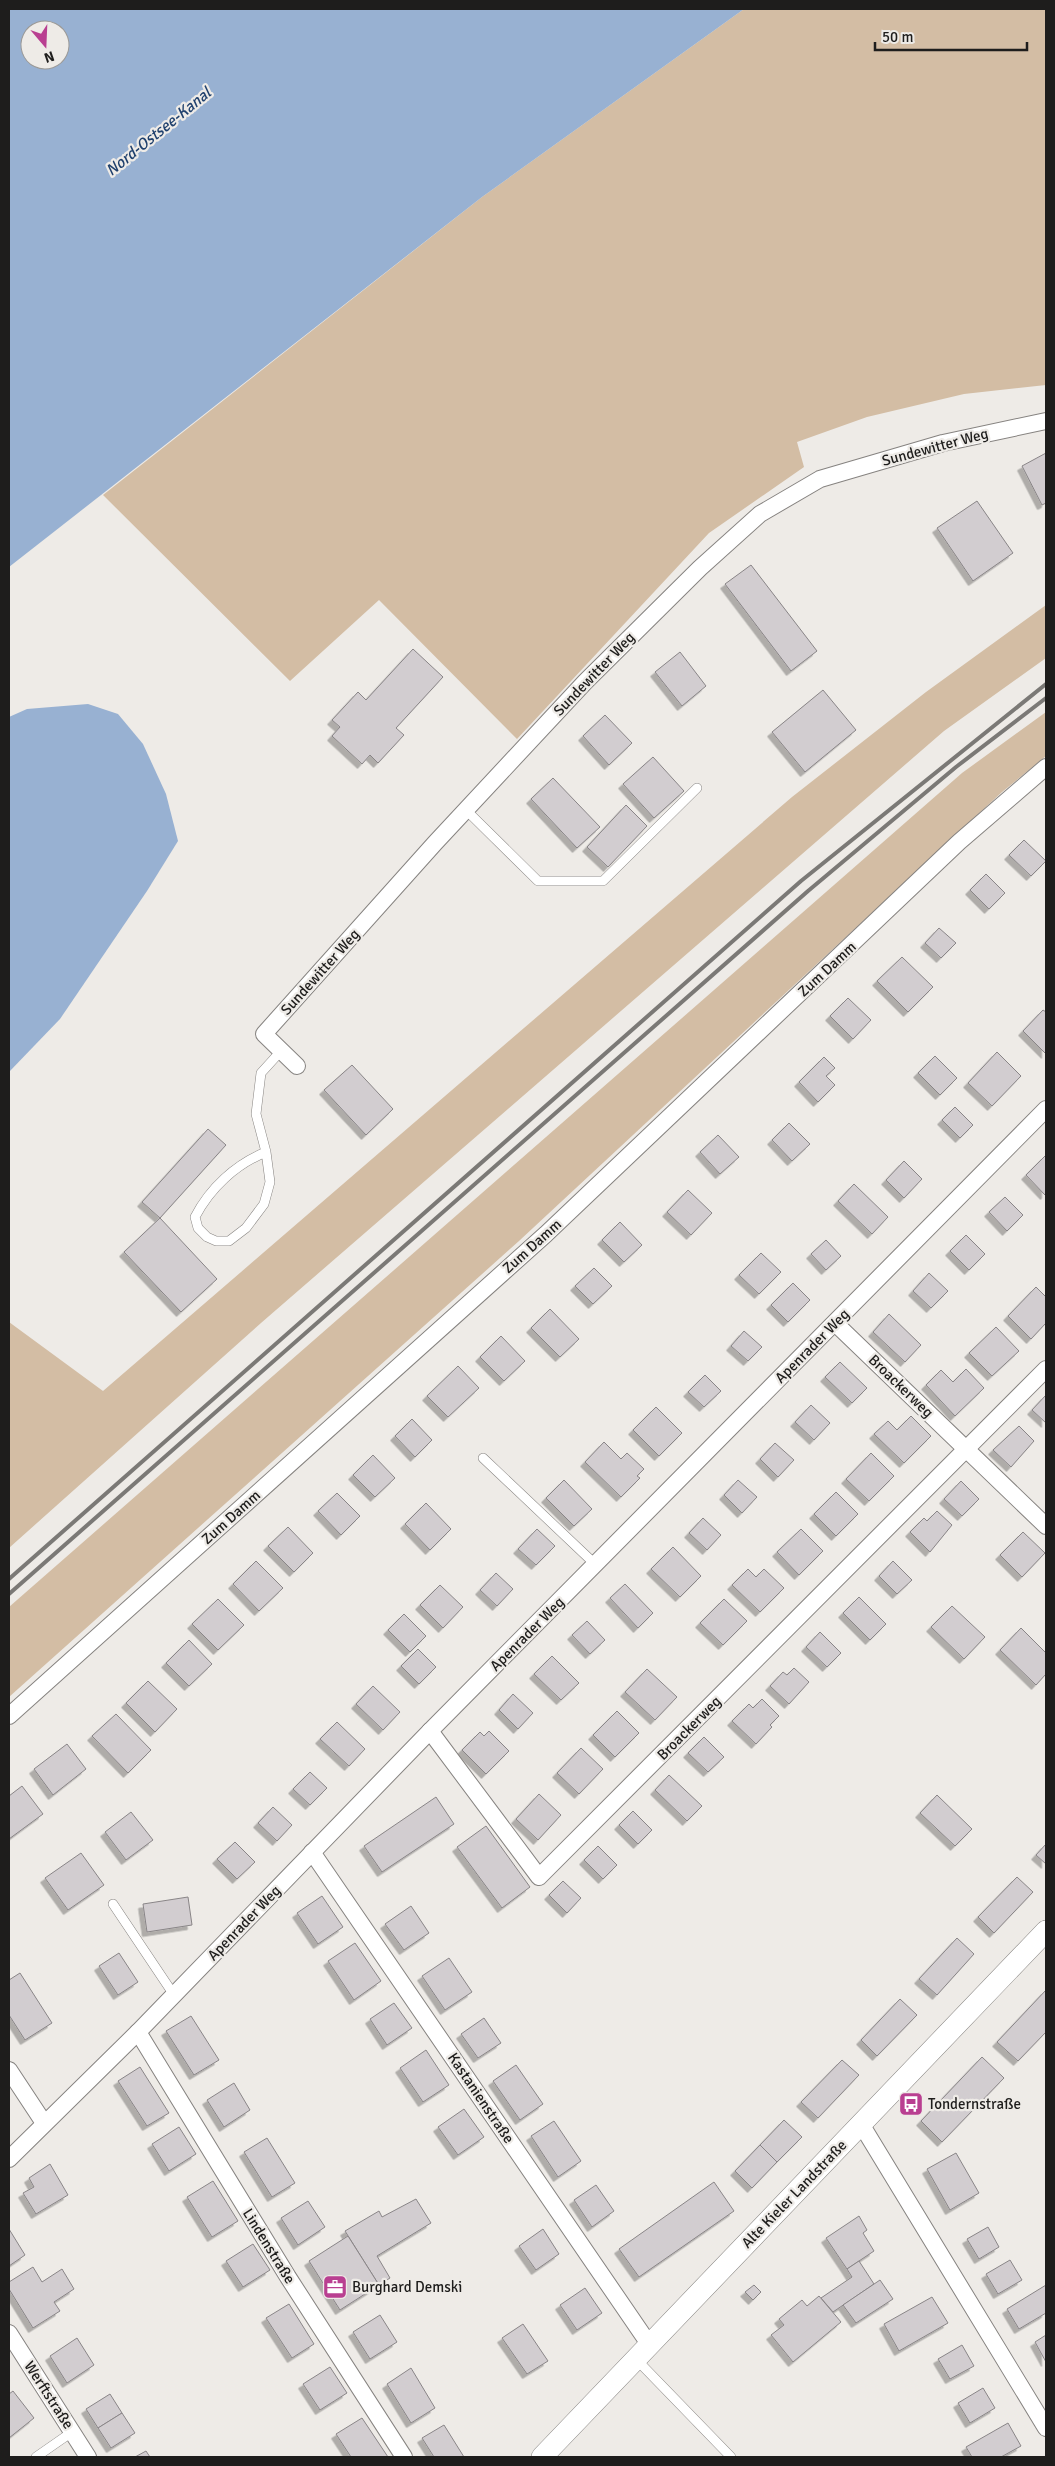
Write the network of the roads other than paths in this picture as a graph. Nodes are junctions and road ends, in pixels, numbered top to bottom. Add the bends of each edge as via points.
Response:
1 (1046, 421) edge
2 (1046, 767) edge
3 (696, 788) dead end
4 (466, 810) junction
5 (281, 1051) junction
6 (297, 1066) dead end
7 (1046, 1109) edge
8 (266, 1152) junction
9 (835, 1323) junction
10 (1046, 1369) edge
11 (966, 1448) junction
12 (483, 1458) dead end
13 (1046, 1526) edge
14 (596, 1564) junction
15 (9, 1716) edge
16 (430, 1731) junction
17 (312, 1852) junction
18 (113, 1904) dead end
19 (1046, 1931) edge
20 (174, 1995) junction
21 (138, 2032) junction
22 (9, 2070) edge
23 (44, 2123) junction
24 (861, 2124) junction
25 (9, 2159) edge
26 (9, 2333) edge
27 (642, 2352) junction
28 (1046, 2428) edge
29 (72, 2432) junction
30 (36, 2457) edge
31 (88, 2457) edge
32 (404, 2457) edge
33 (542, 2457) edge
34 (731, 2457) edge

1 - 4 street, Sundewitter Weg via 943,443 820,479 760,514 700,568 585,682
2 - 15 street, Zum Damm via 960,842 546,1234
3 - 4 lane via 603,881 538,880
4 - 5 street, Sundewitter Weg via 264,1034
5 - 6 street, Sundewitter Weg
5 - 8 lane via 261,1073 256,1114
7 - 9 street, Apenrader Weg
8 - 8 lane via 270,1182 264,1204 246,1228 228,1241 207,1237 198,1228 195,1217 200,1208 222,1181 247,1160
9 - 11 street, Broackerweg
9 - 14 street, Apenrader Weg
10 - 11 street, Broackerweg
11 - 13 street, Broackerweg
11 - 16 street, Broackerweg via 539,1877
12 - 14 lane
14 - 16 street, Apenrader Weg
16 - 17 street, Apenrader Weg
17 - 20 street, Apenrader Weg
17 - 27 street, Kastanienstraße
18 - 20 lane
19 - 24 street, Alte Kieler Landstraße
20 - 21 street, Apenrader Weg
21 - 23 street, Apenrader Weg
21 - 32 street, Lindenstraße
22 - 23 street
23 - 25 street, Apenrader Weg
24 - 27 street, Alte Kieler Landstraße
24 - 28 street
26 - 29 street, Werftstraße
27 - 33 street, Alte Kieler Landstraße
27 - 34 lane
29 - 30 lane
29 - 31 street, Werftstraße

